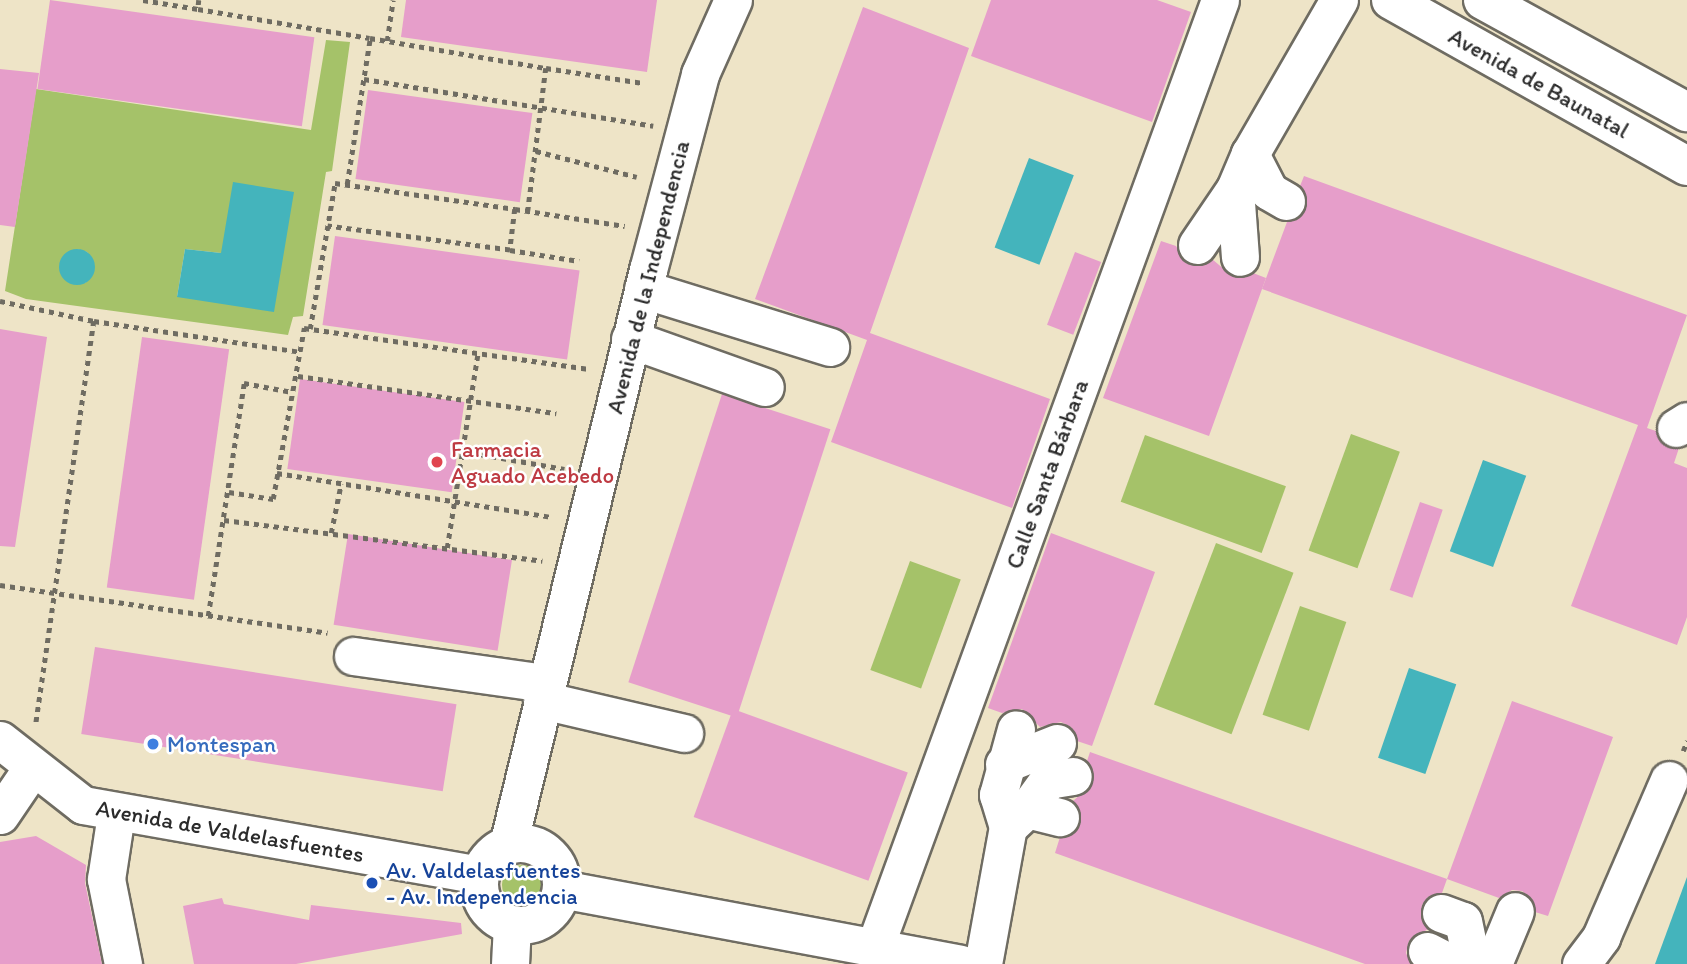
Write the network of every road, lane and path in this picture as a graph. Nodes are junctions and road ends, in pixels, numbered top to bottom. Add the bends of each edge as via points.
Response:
1 (143, 0) edge
2 (199, 0) edge
3 (393, 0) edge
4 (733, 0) edge
5 (1220, 0) edge
6 (1339, 0) edge
7 (1391, 0) edge
8 (1483, 0) edge
9 (198, 9) junction
10 (370, 38) junction
11 (387, 41) junction
12 (546, 68) junction
13 (364, 79) junction
14 (643, 83) dead end
15 (541, 109) junction
16 (1687, 112) edge
17 (685, 131) junction
18 (536, 151) junction
19 (1250, 154) junction
20 (1687, 166) edge
21 (347, 184) junction
22 (670, 185) junction
23 (1235, 189) junction
24 (1286, 201) dead end
25 (515, 209) junction
26 (528, 211) junction
27 (328, 226) junction
28 (658, 231) junction
29 (1197, 245) dead end
30 (1248, 245) dead end
31 (510, 250) junction
32 (579, 261) dead end
33 (643, 289) junction
34 (0, 301) edge
35 (94, 321) junction
36 (310, 329) junction
37 (630, 339) junction
38 (830, 347) dead end
39 (301, 352) junction
40 (478, 353) junction
41 (622, 374) junction
42 (298, 376) junction
43 (765, 387) dead end
44 (292, 392) junction
45 (470, 401) junction
46 (556, 413) dead end
47 (462, 451) junction
48 (277, 473) junction
49 (598, 475) junction
50 (341, 484) junction
51 (229, 492) junction
52 (454, 501) junction
53 (224, 520) junction
54 (587, 522) junction
55 (331, 533) junction
56 (447, 548) junction
57 (524, 559) dead end
58 (0, 585) edge
59 (54, 595) junction
60 (208, 616) junction
61 (348, 645) joint
62 (544, 691) junction
63 (1016, 729) dead end
64 (684, 733) dead end
65 (0, 740) edge
66 (1057, 743) dead end
67 (1004, 764) junction
68 (32, 768) junction
69 (1073, 776) dead end
70 (1672, 795) edge
71 (116, 814) junction
72 (0, 815) edge
73 (1032, 818) junction
74 (508, 845) junction
75 (480, 875) junction
76 (561, 889) junction
77 (1460, 910) dead end
78 (1515, 911) dead end
79 (512, 924) junction
80 (874, 949) junction
81 (123, 964) edge
82 (510, 964) edge
83 (960, 964) edge
84 (983, 964) edge
85 (1472, 964) edge
86 (1493, 964) edge
87 (1581, 964) edge

1 - 9 path
2 - 9 path
3 - 11 path
4 - 17 street, Avenida de la Independencia via 700,74
5 - 80 street, Calle Santa Bárbara
6 - 19 street
7 - 20 main road, Avenida de Baunatal
8 - 16 main road, Avenida de Baunatal
9 - 10 path
10 - 11 path
10 - 13 path
11 - 12 path
12 - 14 path
12 - 15 path
13 - 15 path
13 - 21 path
15 - 17 path
15 - 18 path
17 - 22 street, Avenida de la Independencia
18 - 22 path
18 - 26 path
19 - 23 street
19 - 24 street via 1269,191
21 - 25 path
21 - 27 path via 335,183
22 - 28 street, Avenida de la Independencia
23 - 29 street
23 - 30 street
25 - 26 path
25 - 31 path
26 - 28 path
27 - 31 path
27 - 36 path
28 - 33 street, Avenida de la Independencia
31 - 32 path
33 - 37 street, Avenida de la Independencia
33 - 38 street
34 - 35 path
35 - 39 path
35 - 59 path
36 - 39 path via 304,328
36 - 40 path
37 - 41 street, Avenida de la Independencia
37 - 43 street
39 - 42 path
40 - 41 path
40 - 45 path
41 - 49 street, Avenida de la Independencia
42 - 44 path
42 - 45 path
44 - 48 path
44 - 51 path via 244,383
45 - 46 path
45 - 47 path
47 - 49 path
47 - 52 path
48 - 50 path
48 - 51 path via 273,499
49 - 54 street, Avenida de la Independencia
50 - 52 path
50 - 55 path
51 - 53 path
52 - 54 path
52 - 56 path
53 - 55 path
53 - 60 path
54 - 62 street, Avenida de la Independencia
55 - 56 path
56 - 57 path
58 - 59 path
59 - 60 path
59 - 68 path
60 - 61 path
61 - 62 street
62 - 64 street
62 - 74 street, Avenida de la Independencia
63 - 67 street
65 - 68 street, Avenida de Valdelasfuentes
66 - 67 street
67 - 73 street via 998,795
68 - 71 street, Avenida de Valdelasfuentes via 83,805
68 - 72 street
69 - 73 street via 1048,780
70 - 87 street via 1601,937
71 - 75 street, Avenida de Valdelasfuentes
71 - 81 street via 106,879
73 - 84 street
74 - 75 street via 491,855
74 - 76 street via 528,844 543,850 559,870
75 - 79 street via 484,904 496,917
76 - 79 street via 544,918
76 - 80 street
77 - 85 street
78 - 86 street
79 - 82 street
80 - 83 street

